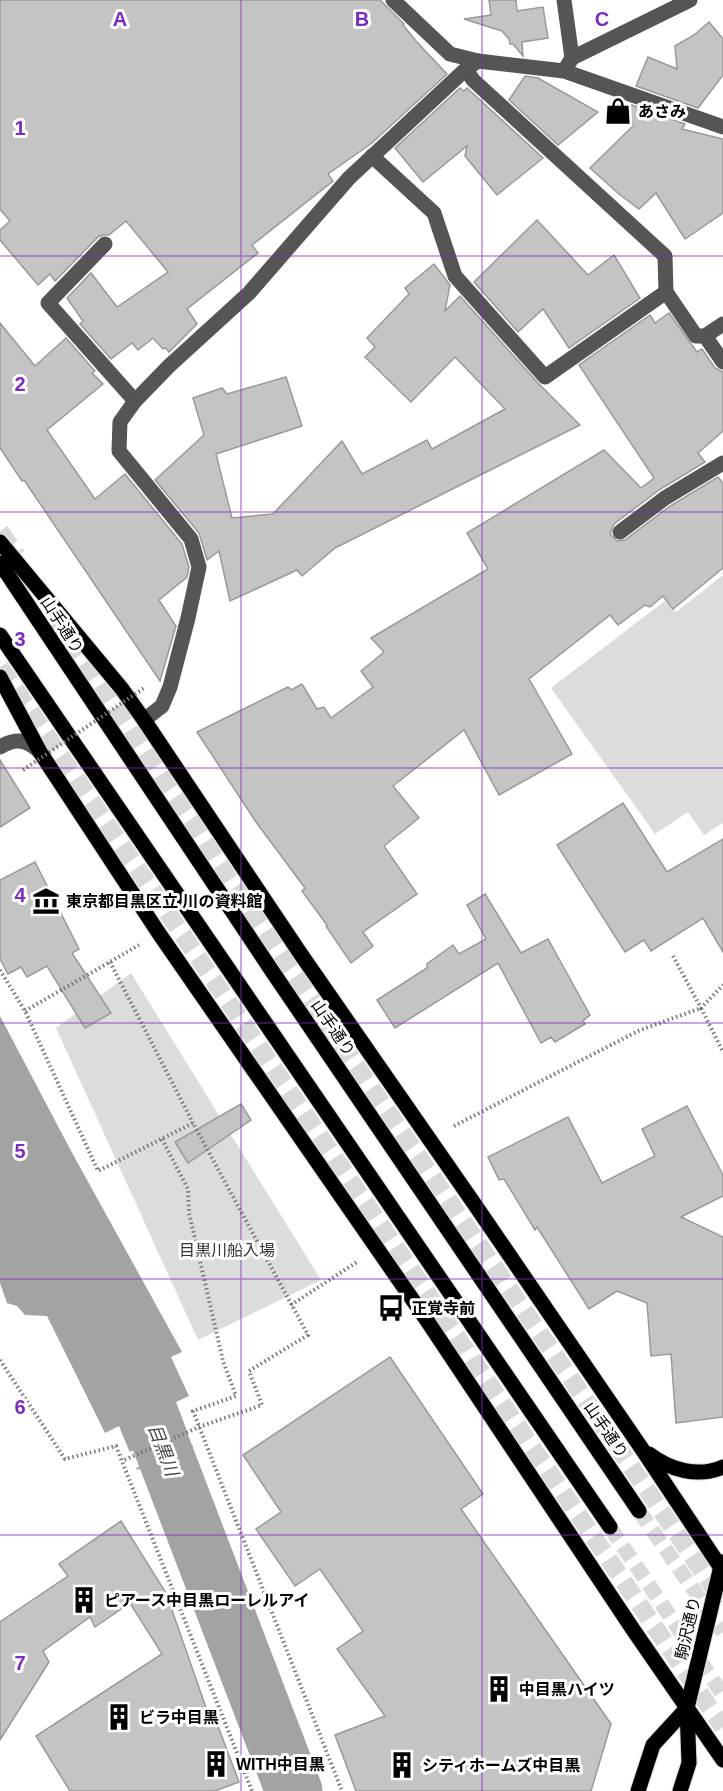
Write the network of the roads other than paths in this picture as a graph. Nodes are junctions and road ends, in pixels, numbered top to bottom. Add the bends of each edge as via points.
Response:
1 (393, 0) edge
2 (564, 0) edge
3 (690, 0) edge
4 (472, 65) junction
5 (568, 65) junction
6 (723, 127) edge
7 (372, 156) junction
8 (105, 244) dead end
9 (666, 292) junction
10 (723, 324) edge
11 (705, 336) junction
12 (723, 362) edge
13 (135, 401) junction
14 (723, 464) edge
15 (620, 532) dead end
16 (0, 542) edge
17 (0, 563) tunnel mouth
18 (0, 636) edge
19 (0, 677) edge
20 (144, 720) junction
21 (0, 747) edge
22 (39, 752) junction
23 (642, 1449) junction
24 (723, 1467) edge
25 (639, 1511) tunnel mouth
26 (610, 1527) tunnel mouth
27 (722, 1565) edge
28 (687, 1708) junction
29 (723, 1760) edge
30 (638, 1791) edge
31 (680, 1791) edge

1 - 4 street via 450,54
2 - 5 street
3 - 5 street
4 - 5 street
4 - 7 street
4 - 9 street via 473,80 665,256
5 - 6 street
7 - 9 street via 434,213 455,276 545,377
7 - 13 street via 249,293
8 - 13 street via 48,303
9 - 11 street via 696,336
10 - 11 street
11 - 12 street
13 - 20 street via 120,422 119,451 191,538 199,567 170,687 162,706
14 - 15 street via 665,498
16 - 20 main road
17 - 25 main road, 山手通り
18 - 26 main road
19 - 22 main road
20 - 23 main road
21 - 22 street via 25,741
22 - 28 main road
23 - 24 main road via 679,1471
23 - 27 main road
27 - 28 main road, 駒沢通り
28 - 29 main road
28 - 30 main road via 653,1744
28 - 31 main road, 駒沢通り via 689,1762

